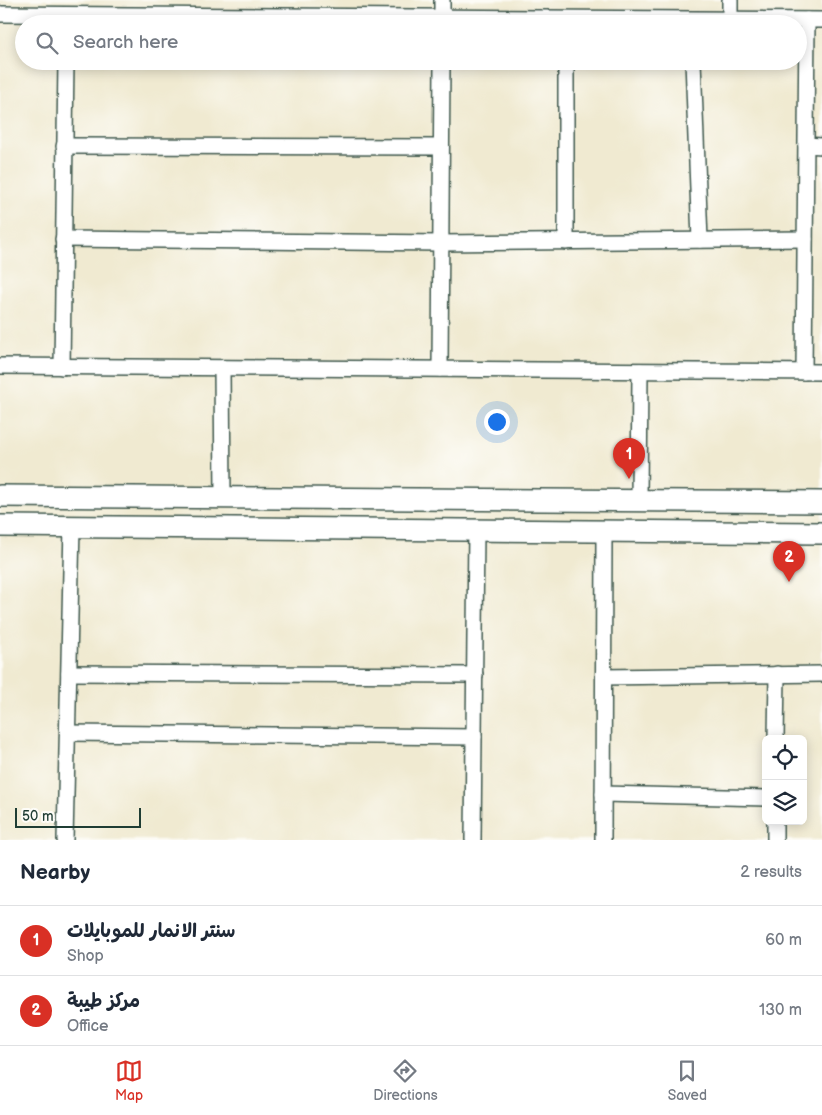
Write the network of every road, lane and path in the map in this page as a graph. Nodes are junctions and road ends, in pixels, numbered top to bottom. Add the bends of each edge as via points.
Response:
1 (442, 0) edge
2 (730, 0) edge
3 (0, 14) edge
4 (15, 15) edge
5 (442, 15) edge
6 (730, 15) edge
7 (815, 20) edge
8 (66, 70) edge
9 (442, 70) edge
10 (566, 70) edge
11 (693, 70) edge
12 (64, 146) junction
13 (441, 146) junction
14 (806, 146) junction
15 (822, 146) edge
16 (63, 239) junction
17 (805, 239) junction
18 (700, 240) junction
19 (566, 242) junction
20 (441, 243) junction
21 (0, 366) edge
22 (62, 366) junction
23 (222, 368) junction
24 (440, 370) junction
25 (640, 371) junction
26 (804, 372) junction
27 (822, 372) edge
28 (0, 496) edge
29 (223, 498) junction
30 (307, 498) junction
31 (639, 500) junction
32 (710, 501) junction
33 (822, 502) edge
34 (0, 526) edge
35 (72, 526) junction
36 (308, 528) junction
37 (476, 530) junction
38 (604, 531) junction
39 (711, 532) junction
40 (822, 533) edge
41 (69, 673) junction
42 (777, 674) junction
43 (822, 674) edge
44 (475, 675) junction
45 (604, 677) junction
46 (68, 733) junction
47 (776, 735) edge
48 (474, 737) junction
49 (603, 794) junction
50 (762, 798) edge
51 (775, 825) edge
52 (65, 840) edge
53 (473, 840) edge
54 (603, 840) edge
55 (775, 840) edge

1 - 5 street
2 - 6 street
3 - 4 street
7 - 14 street
8 - 12 street
9 - 13 street
10 - 19 street
11 - 18 street
12 - 13 street
12 - 16 street
13 - 20 street
14 - 15 street
14 - 17 street
16 - 20 street
16 - 22 street
17 - 18 street
17 - 26 street
18 - 19 street
19 - 20 street
20 - 24 street
21 - 22 street
22 - 23 street
23 - 24 street
23 - 29 street
24 - 25 street
25 - 26 street
25 - 31 street
26 - 27 street
28 - 29 street
29 - 30 street
30 - 31 street
30 - 36 street
31 - 32 street
32 - 33 street
32 - 39 street
34 - 35 street
35 - 36 street
35 - 41 street
36 - 37 street
37 - 38 street
37 - 44 street
38 - 39 street
38 - 45 street
39 - 40 street
41 - 44 street
41 - 46 street
42 - 43 street
42 - 45 street
42 - 47 street
44 - 48 street
45 - 49 street
46 - 48 street
46 - 52 street
48 - 53 street
49 - 50 street
49 - 54 street
51 - 55 street

